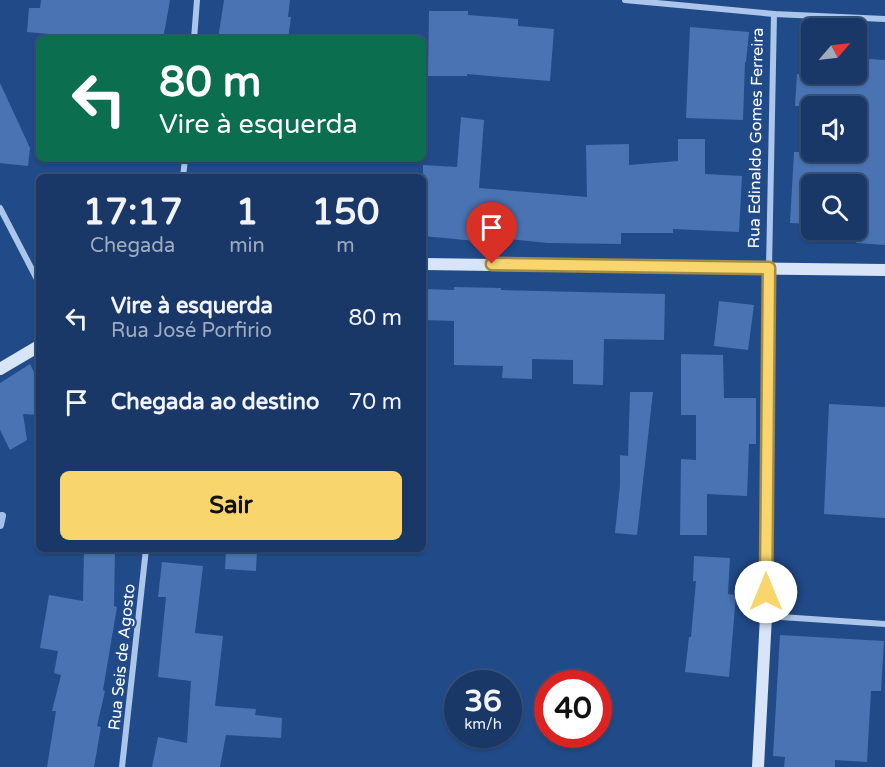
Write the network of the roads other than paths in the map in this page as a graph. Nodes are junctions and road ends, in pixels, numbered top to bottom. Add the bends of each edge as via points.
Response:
1 (197, 0) edge
2 (625, 0) edge
3 (774, 14) junction
4 (885, 20) edge
5 (194, 36) edge
6 (0, 208) edge
7 (426, 264) edge
8 (769, 268) junction
9 (885, 270) edge
10 (36, 277) edge
11 (36, 348) edge
12 (0, 369) edge
13 (146, 552) edge
14 (766, 616) junction
15 (885, 624) edge
16 (122, 767) edge
17 (758, 767) edge

1 - 5 street
2 - 3 street
3 - 4 street
3 - 8 street, Rua Edinaldo Gomes Ferreira
6 - 10 street
7 - 8 street
8 - 9 street
8 - 14 street, Rua Edinaldo Gomes Ferreira
11 - 12 street
13 - 16 street, Rua Seis de Agosto
14 - 15 street
14 - 17 street, Rua Edinaldo Gomes Ferreira

